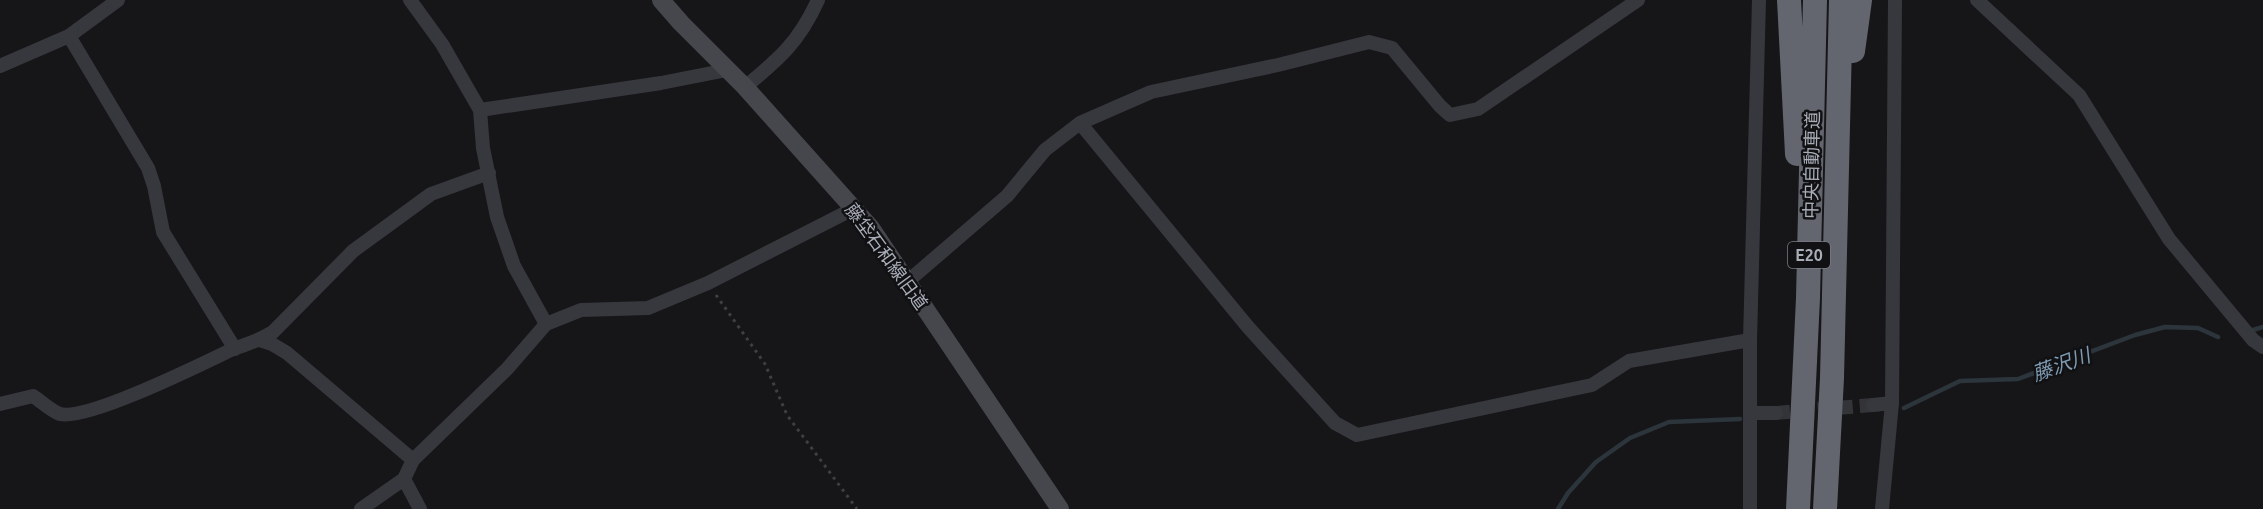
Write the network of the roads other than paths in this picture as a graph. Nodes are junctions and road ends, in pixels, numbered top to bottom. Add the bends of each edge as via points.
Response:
1 (118, 0) edge
2 (410, 0) edge
3 (661, 0) edge
4 (818, 0) edge
5 (1638, 0) edge
6 (1759, 0) edge
7 (1789, 0) edge
8 (1815, 0) edge
9 (1840, 0) edge
10 (1860, 0) edge
11 (1895, 0) edge
12 (1977, 0) edge
13 (69, 36) junction
14 (0, 66) edge
15 (727, 70) junction
16 (745, 87) junction
17 (480, 110) junction
18 (1080, 123) junction
19 (489, 173) junction
20 (855, 208) junction
21 (908, 282) junction
22 (1808, 297) junction
23 (546, 324) junction
24 (260, 340) junction
25 (1750, 340) junction
26 (2263, 347) edge
27 (235, 349) junction
28 (1832, 378) junction
29 (1892, 403) junction
30 (0, 404) edge
31 (1873, 405) tunnel mouth
32 (1750, 413) junction
33 (1776, 413) tunnel mouth
34 (413, 460) junction
35 (404, 479) junction
36 (361, 509) edge
37 (420, 509) edge
38 (1060, 509) edge
39 (1750, 509) edge
40 (1798, 509) edge
41 (1825, 509) edge
42 (1882, 509) edge

1 - 13 street
2 - 17 street via 442,44
3 - 15 street, 藤垈石和線旧道
4 - 16 street via 808,22 782,57
5 - 18 street via 1478,109 1450,115 1392,48 1370,42 1151,92
6 - 25 street
7 - 22 highway
8 - 22 highway, 中央自動車道 / E20
9 - 28 highway, 中央自動車道 / E20
10 - 28 highway via 1851,67 1840,297
11 - 29 street
12 - 26 street via 2079,95 2169,239
13 - 14 street
13 - 27 street via 148,168 163,232
15 - 16 street, 藤垈石和線旧道
15 - 17 street
16 - 20 street, 藤垈石和線旧道
17 - 19 street
18 - 21 street via 1045,150 1007,196
18 - 25 street via 1248,327 1335,423 1357,435 1592,385 1629,361
19 - 23 street via 497,217 514,266
19 - 24 street via 431,194 353,251 273,332
20 - 21 street, 藤垈石和線旧道
20 - 23 street via 708,283 648,308 581,310
21 - 38 street, 藤垈石和線旧道
22 - 40 highway, 中央自動車道 / E20
23 - 34 street via 507,369
24 - 27 street
24 - 34 street via 287,353
25 - 32 street
27 - 30 street via 87,411 60,414 33,396
28 - 41 highway, 中央自動車道 / E20
29 - 31 street
29 - 42 street
32 - 33 street
32 - 39 street
34 - 35 street
35 - 36 street
35 - 37 street

